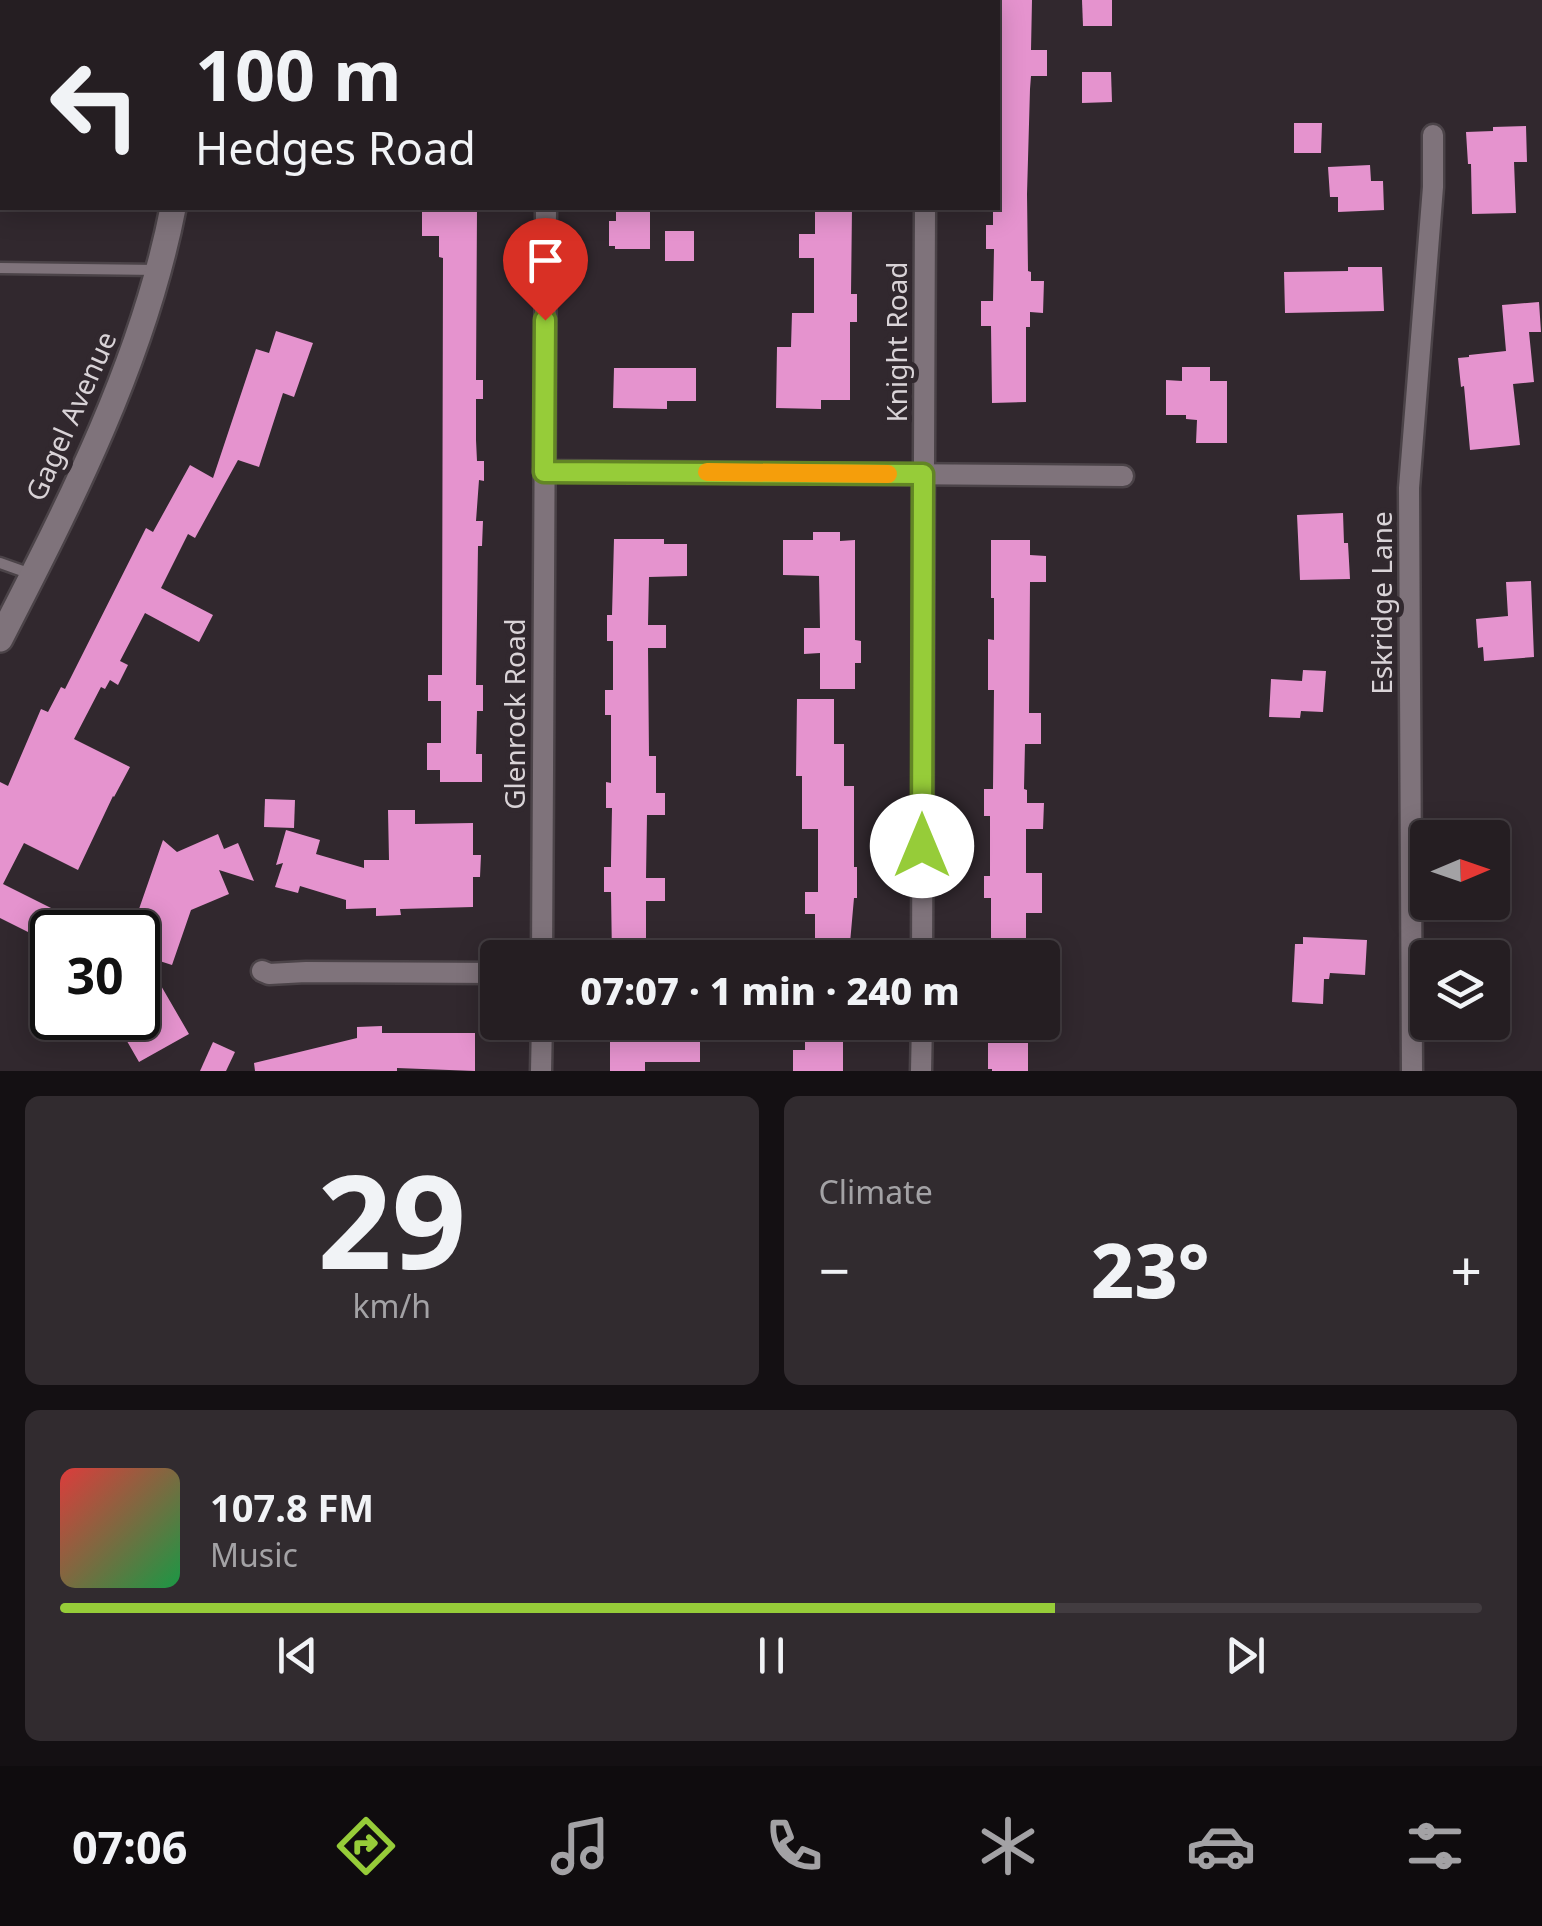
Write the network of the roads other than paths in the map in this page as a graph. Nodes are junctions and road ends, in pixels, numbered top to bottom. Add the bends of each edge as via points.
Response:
1 (1433, 135) dead end
2 (174, 210) edge
3 (546, 210) edge
4 (925, 210) edge
5 (0, 268) edge
6 (160, 270) junction
7 (544, 472) junction
8 (923, 474) junction
9 (1123, 476) dead end
10 (0, 563) edge
11 (32, 574) junction
12 (0, 639) edge
13 (542, 940) edge
14 (922, 940) edge
15 (262, 971) dead end
16 (480, 973) edge
17 (542, 1040) edge
18 (922, 1040) edge
19 (542, 1071) edge
20 (922, 1071) edge
21 (1412, 1071) edge

1 - 21 street, Eskridge Lane via 1409,488
2 - 6 street, Gagel Avenue
3 - 7 street, Glenrock Road
4 - 8 street, Knight Road
5 - 6 lane
6 - 11 street, Gagel Avenue via 124,378
7 - 8 street
7 - 13 street, Glenrock Road
8 - 9 street
8 - 14 street, Knight Road
10 - 11 lane
11 - 12 street, Gagel Avenue
15 - 16 street
17 - 19 street
18 - 20 street

